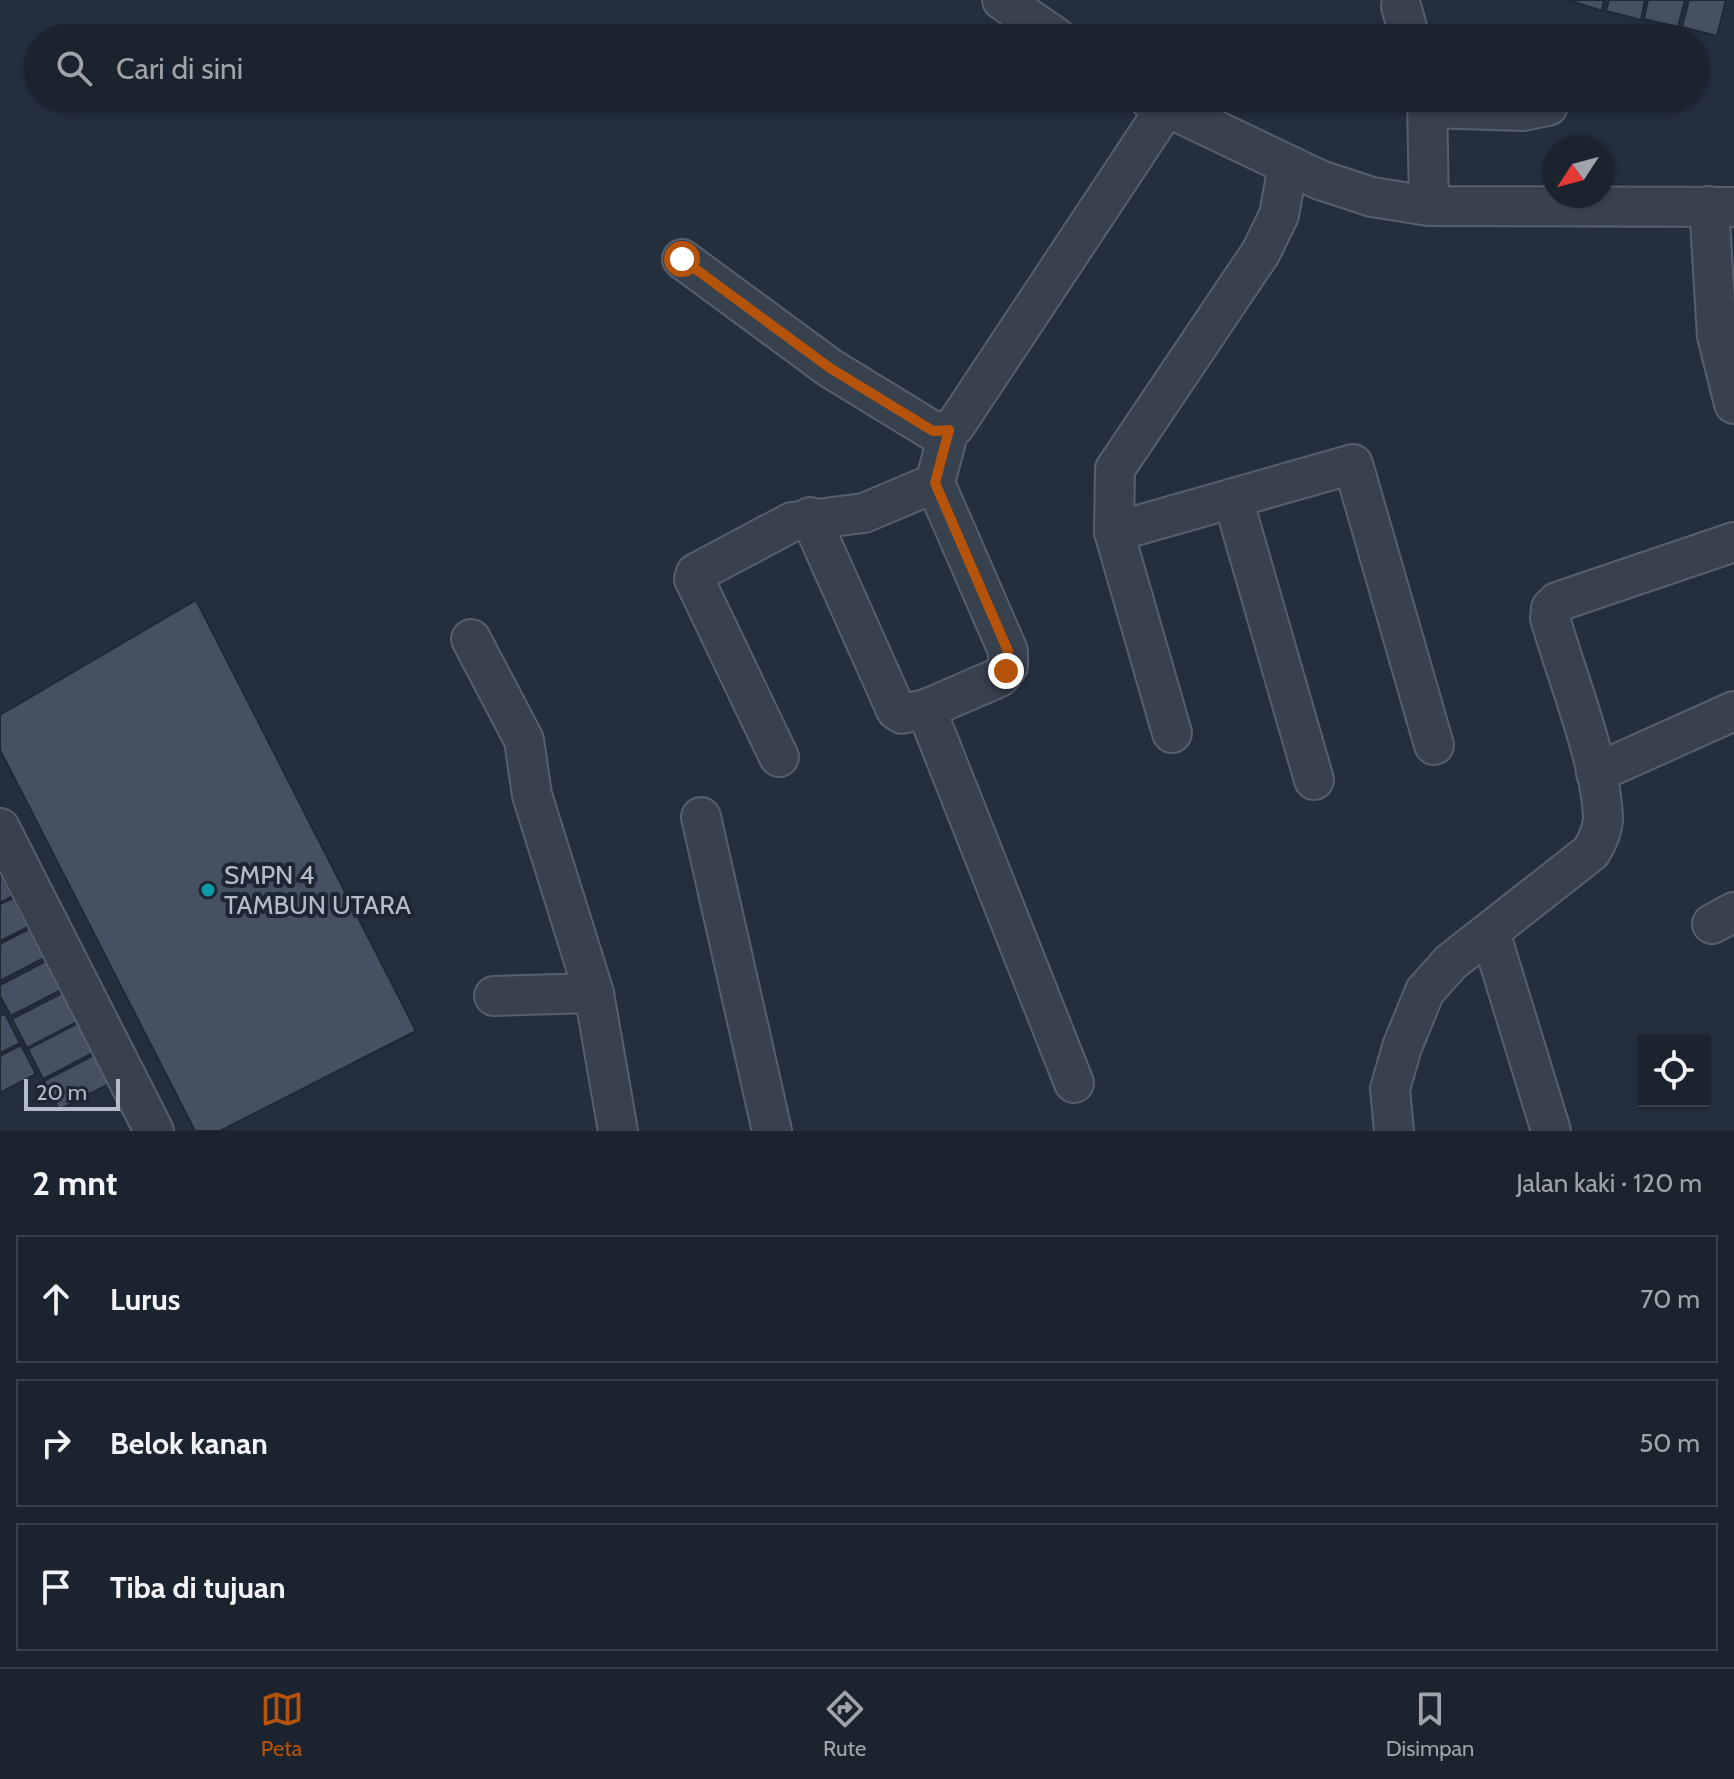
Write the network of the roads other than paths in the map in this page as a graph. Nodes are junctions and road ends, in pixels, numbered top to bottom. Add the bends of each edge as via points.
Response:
1 (1002, 0) edge
2 (1037, 24) edge
3 (1152, 112) edge
4 (1174, 112) edge
5 (1428, 112) edge
6 (1288, 165) junction
7 (1429, 206) junction
8 (1722, 206) edge
9 (682, 259) dead end
10 (1734, 404) edge
11 (949, 430) junction
12 (935, 483) junction
13 (1233, 499) junction
14 (810, 517) junction
15 (1114, 532) junction
16 (1734, 542) edge
17 (471, 639) dead end
18 (926, 709) junction
19 (1734, 711) edge
20 (1172, 733) dead end
21 (1434, 745) dead end
22 (779, 757) dead end
23 (1596, 773) junction
24 (1314, 780) dead end
25 (701, 817) dead end
26 (0, 828) edge
27 (1490, 932) junction
28 (594, 993) junction
29 (494, 996) dead end
30 (1074, 1083) dead end
31 (154, 1131) edge
32 (618, 1131) edge
33 (772, 1131) edge
34 (1394, 1131) edge
35 (1551, 1131) edge

1 - 2 street
3 - 11 street
4 - 6 street
5 - 7 street
6 - 7 street via 1372,197
6 - 15 street via 1279,215 1261,252 1115,469
7 - 8 street
8 - 10 street via 1717,336
9 - 11 street via 830,368 933,431
11 - 12 street
12 - 14 street via 864,513
12 - 18 street via 1009,660 1000,677
13 - 15 street
13 - 21 street via 1353,464
13 - 24 street
14 - 18 street via 896,710 902,714
14 - 22 street via 747,543 694,577
15 - 20 street
16 - 23 street via 1551,608
17 - 28 street via 524,740 532,795
18 - 30 street
19 - 23 street
23 - 27 street via 1603,818 1591,852
25 - 33 street
26 - 31 street
27 - 34 street via 1436,978 1418,1005 1390,1089
27 - 35 street
28 - 29 street
28 - 32 street

